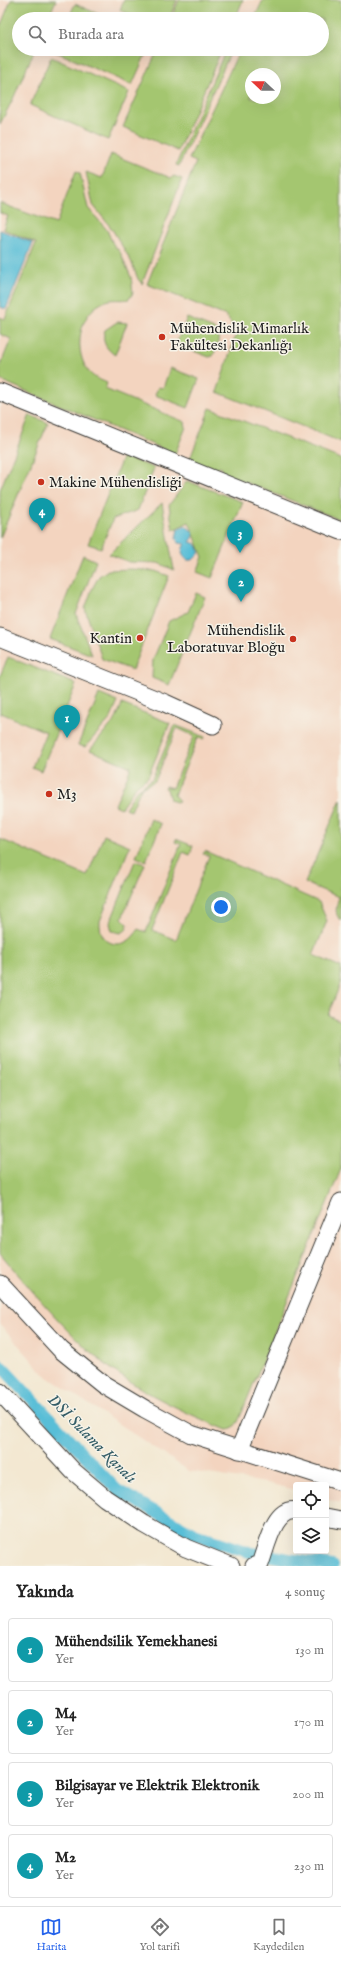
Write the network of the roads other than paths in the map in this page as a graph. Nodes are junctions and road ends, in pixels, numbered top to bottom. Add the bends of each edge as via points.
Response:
1 (0, 392) edge
2 (341, 531) edge
3 (0, 637) edge
4 (213, 725) dead end
5 (341, 1202) edge
6 (0, 1284) edge
7 (0, 1392) edge
8 (239, 1450) junction
9 (341, 1482) edge
10 (293, 1510) edge
11 (329, 1518) edge
12 (341, 1520) edge
13 (257, 1565) edge
14 (231, 1566) edge

1 - 2 street
3 - 4 street via 165,703
5 - 8 street
6 - 8 street via 61,1350 103,1384 191,1434
7 - 14 street via 73,1471 105,1498 186,1548
8 - 9 street
10 - 13 street via 281,1515 271,1529 266,1548
11 - 12 street

